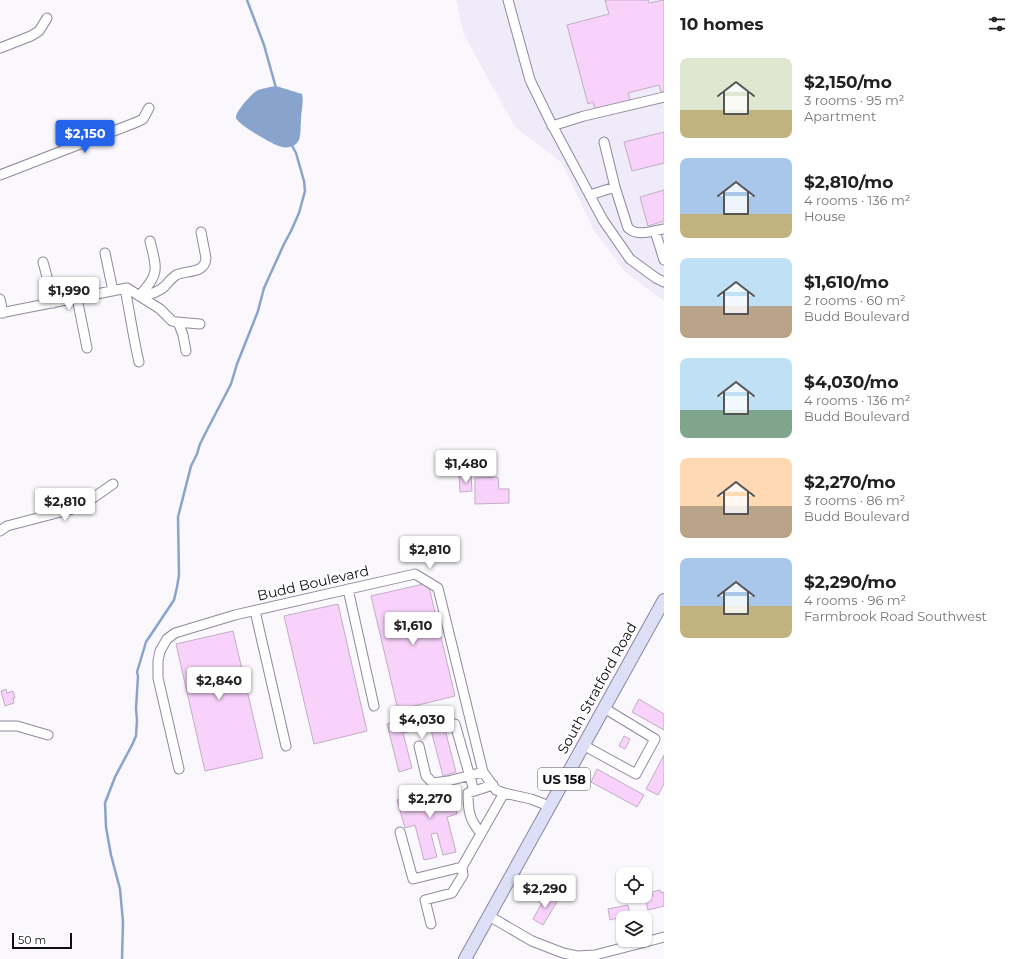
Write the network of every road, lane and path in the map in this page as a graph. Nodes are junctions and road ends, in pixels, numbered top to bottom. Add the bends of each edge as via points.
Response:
1 (508, 0) edge
2 (47, 18) dead end
3 (0, 48) edge
4 (664, 98) edge
5 (149, 108) dead end
6 (552, 126) junction
7 (604, 142) dead end
8 (0, 175) edge
9 (615, 187) junction
10 (590, 195) junction
11 (660, 230) edge
12 (201, 232) dead end
13 (150, 241) dead end
14 (105, 252) dead end
15 (664, 260) edge
16 (43, 262) dead end
17 (664, 282) edge
18 (125, 289) junction
19 (113, 291) junction
20 (139, 296) junction
21 (77, 298) junction
22 (0, 299) edge
23 (54, 303) junction
24 (2, 313) edge
25 (178, 322) junction
26 (200, 324) dead end
27 (87, 348) dead end
28 (186, 351) dead end
29 (139, 362) dead end
30 (113, 484) dead end
31 (0, 531) edge
32 (348, 589) junction
33 (663, 606) edge
34 (255, 611) junction
35 (374, 706) dead end
36 (604, 708) junction
37 (455, 724) dead end
38 (0, 726) edge
39 (48, 735) dead end
40 (583, 745) junction
41 (286, 746) dead end
42 (419, 746) dead end
43 (179, 769) dead end
44 (483, 772) junction
45 (470, 776) junction
46 (493, 785) junction
47 (474, 791) junction
48 (504, 794) junction
49 (549, 806) junction
50 (400, 832) dead end
51 (481, 833) junction
52 (462, 867) junction
53 (489, 916) junction
54 (431, 924) dead end
55 (664, 937) edge
56 (465, 959) edge

1 - 6 street via 530,80
2 - 3 street via 39,32
4 - 6 street
5 - 8 street via 143,119 137,122
6 - 10 street
7 - 9 street
9 - 10 street
9 - 11 street via 628,228 632,232 638,234
10 - 17 street via 603,220 630,259
11 - 15 street
12 - 20 street via 206,258 202,267 175,276 160,291
13 - 20 street via 156,270 151,283
14 - 19 street
16 - 23 street
18 - 19 street
18 - 20 street
18 - 29 street
19 - 21 street
20 - 25 street via 160,309 172,321
21 - 23 street
21 - 27 street
22 - 24 street
23 - 24 street
25 - 26 street
25 - 28 street
30 - 31 street via 80,507 7,526
32 - 34 street, Budd Boulevard
32 - 35 street
32 - 44 street, Budd Boulevard via 415,574 438,588
33 - 36 main road, South Stratford Road / US 158
34 - 41 street
34 - 43 street, Budd Boulevard via 175,633 167,639 160,651 158,678
36 - 40 main road, South Stratford Road / US 158
36 - 40 street via 655,739 636,774
37 - 45 street
38 - 39 street via 17,726
40 - 49 main road, South Stratford Road / US 158
42 - 45 street via 426,776 433,783
44 - 45 street
44 - 46 street, Budd Boulevard
45 - 47 street
46 - 47 street
46 - 48 street, Budd Boulevard
47 - 51 street via 468,793 468,804 472,824
48 - 49 street, Budd Boulevard via 531,799
48 - 51 street
49 - 53 main road, South Stratford Road / US 158
50 - 52 street via 413,879
51 - 52 street
52 - 54 street via 463,875 452,893 425,900
53 - 55 street via 532,942 577,956 595,955
53 - 56 main road, South Stratford Road / US 158

